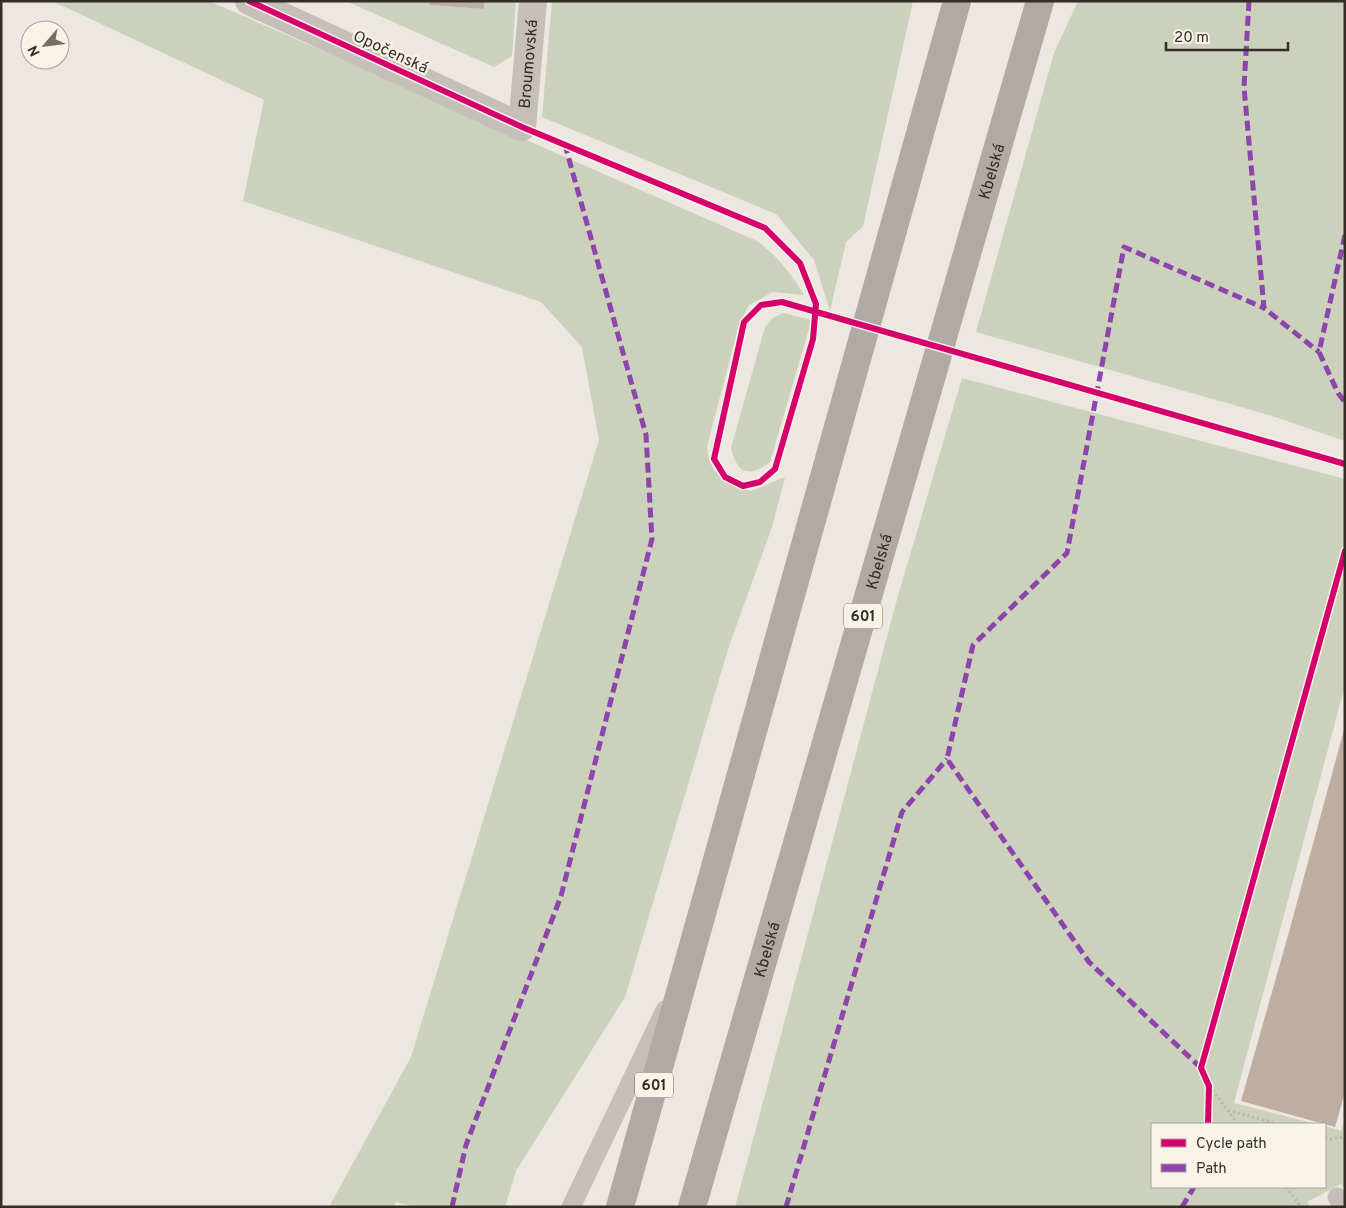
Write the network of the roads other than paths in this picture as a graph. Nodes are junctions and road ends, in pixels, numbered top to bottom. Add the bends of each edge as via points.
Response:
1 (249, 1) edge
2 (533, 1) edge
3 (957, 1) edge
4 (1040, 1) edge
5 (522, 127) joint
6 (688, 964) junction
7 (571, 1207) edge
8 (620, 1207) edge
9 (692, 1207) edge

1 - 5 street, Opočenská
2 - 5 street, Broumovská
3 - 6 highway, 601
4 - 9 highway, Kbelská / 601
6 - 7 lane
6 - 8 highway, 601

